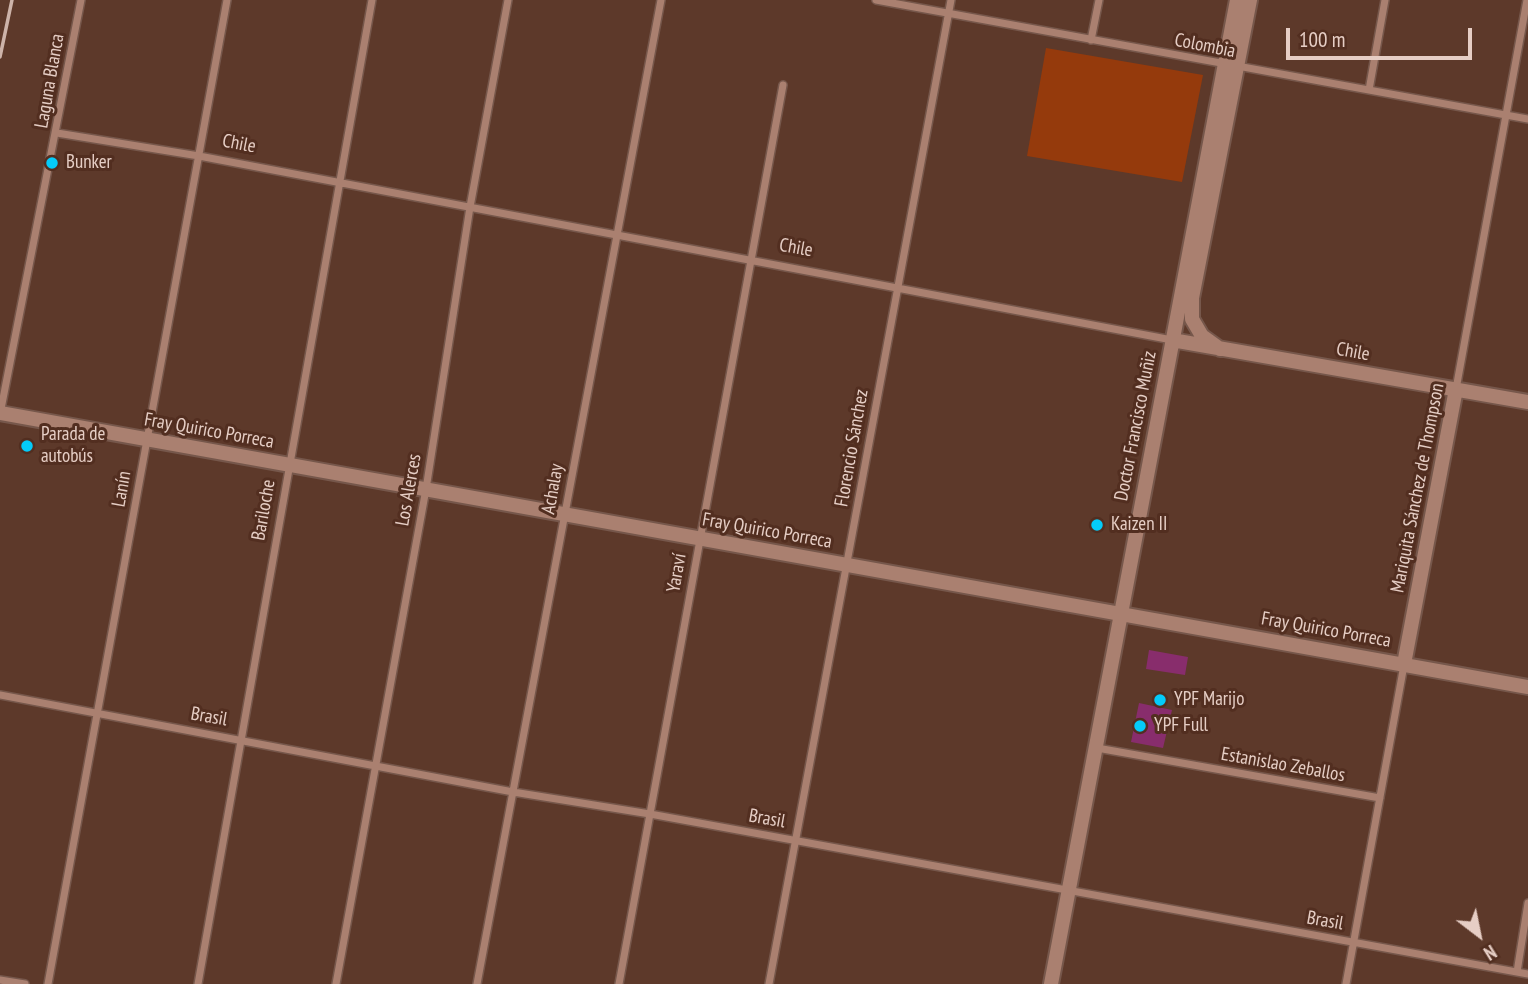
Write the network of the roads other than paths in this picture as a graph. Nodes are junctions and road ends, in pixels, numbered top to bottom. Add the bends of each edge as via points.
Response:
1 (81, 0) edge
2 (228, 0) edge
3 (372, 0) edge
4 (508, 0) edge
5 (660, 0) edge
6 (876, 0) edge
7 (951, 0) edge
8 (1099, 0) edge
9 (1237, 0) edge
10 (1250, 0) edge
11 (1385, 0) edge
12 (1527, 0) edge
13 (948, 13) junction
14 (1091, 40) junction
15 (1230, 67) junction
16 (783, 85) dead end
17 (1369, 89) junction
18 (1506, 115) junction
19 (1528, 119) edge
20 (57, 133) junction
21 (199, 156) junction
22 (339, 183) junction
23 (470, 207) junction
24 (615, 234) junction
25 (750, 259) junction
26 (898, 286) junction
27 (1172, 340) junction
28 (1220, 349) junction
29 (1456, 389) junction
30 (1528, 402) edge
31 (0, 414) edge
32 (147, 439) junction
33 (288, 464) junction
34 (426, 489) junction
35 (564, 516) junction
36 (699, 538) junction
37 (846, 565) junction
38 (1121, 613) junction
39 (1404, 664) junction
40 (1528, 687) edge
41 (0, 695) edge
42 (97, 713) junction
43 (240, 739) junction
44 (1097, 748) junction
45 (374, 766) junction
46 (513, 792) junction
47 (1380, 798) junction
48 (650, 814) junction
49 (796, 840) junction
50 (1070, 890) junction
51 (1528, 903) edge
52 (1354, 942) junction
53 (1517, 972) junction
54 (1528, 974) edge
55 (0, 980) edge
56 (24, 984) edge
57 (48, 984) edge
58 (198, 984) edge
59 (335, 984) edge
60 (477, 984) edge
61 (619, 984) edge
62 (769, 984) edge
63 (1051, 984) edge
64 (1346, 984) edge

1 - 20 street, Laguna Blanca
2 - 21 street, Lanín
3 - 22 street, Bariloche
4 - 23 street, Los Alerces
5 - 24 street, Achalay
6 - 13 street, Colombia
7 - 13 street, Florencio Sánchez
8 - 14 street
9 - 15 main road, Doctor Francisco Muñiz
10 - 15 main road, Doctor Francisco Muñiz
11 - 17 street
12 - 18 street, Mariquita Sánchez de Thompson
13 - 14 street, Colombia
13 - 26 street, Florencio Sánchez
14 - 15 street, Colombia
15 - 17 street, Colombia
15 - 27 main road, Doctor Francisco Muñiz
15 - 28 main road, Doctor Francisco Muñiz via 1192,298 1192,319 1202,336
16 - 25 street, Yaraví
17 - 18 street, Colombia
18 - 19 street, Colombia
18 - 29 street, Mariquita Sánchez de Thompson
20 - 21 street, Chile
20 - 31 street, Laguna Blanca
21 - 22 street, Chile
21 - 32 street, Lanín
22 - 23 street, Chile
22 - 33 street, Bariloche
23 - 24 street, Chile
23 - 34 street, Los Alerces
24 - 25 street, Chile
24 - 35 street, Achalay
25 - 26 street, Chile
25 - 36 street, Yaraví
26 - 27 street, Chile
26 - 37 street, Florencio Sánchez
27 - 28 main road, Chile
27 - 38 main road, Doctor Francisco Muñiz
28 - 29 main road, Chile
29 - 30 main road, Chile
29 - 39 main road, Mariquita Sánchez de Thompson
31 - 32 main road, Fray Quirico Porreca
32 - 33 main road, Fray Quirico Porreca
32 - 42 street, Lanín
33 - 34 main road, Fray Quirico Porreca
33 - 43 street, Bariloche
34 - 35 main road, Fray Quirico Porreca
34 - 45 street, Los Alerces
35 - 36 main road, Fray Quirico Porreca
35 - 46 street, Achalay
36 - 37 main road, Fray Quirico Porreca
36 - 48 street, Yaraví
37 - 38 main road, Fray Quirico Porreca
37 - 49 street, Florencio Sánchez
38 - 39 main road, Fray Quirico Porreca
38 - 44 main road, Doctor Francisco Muñiz
39 - 40 main road, Fray Quirico Porreca
39 - 47 street, Mariquita Sánchez de Thompson
41 - 42 street, Brasil
42 - 43 street, Brasil
42 - 57 street, Lanín
43 - 45 street, Brasil
43 - 58 street, Bariloche
44 - 47 street, Estanislao Zeballos
44 - 50 main road, Doctor Francisco Muñiz
45 - 46 street, Brasil
45 - 59 street, Los Alerces
46 - 48 street, Brasil
46 - 60 street, Achalay
47 - 52 street, Mariquita Sánchez de Thompson
48 - 49 street, Brasil
48 - 61 street, Yaraví
49 - 50 street, Brasil
49 - 62 street, Florencio Sánchez
50 - 52 street, Brasil
50 - 63 main road, Doctor Francisco Muñiz
51 - 53 street
52 - 53 street, Brasil
52 - 64 street, Mariquita Sánchez de Thompson
53 - 54 street, Brasil
55 - 56 street

